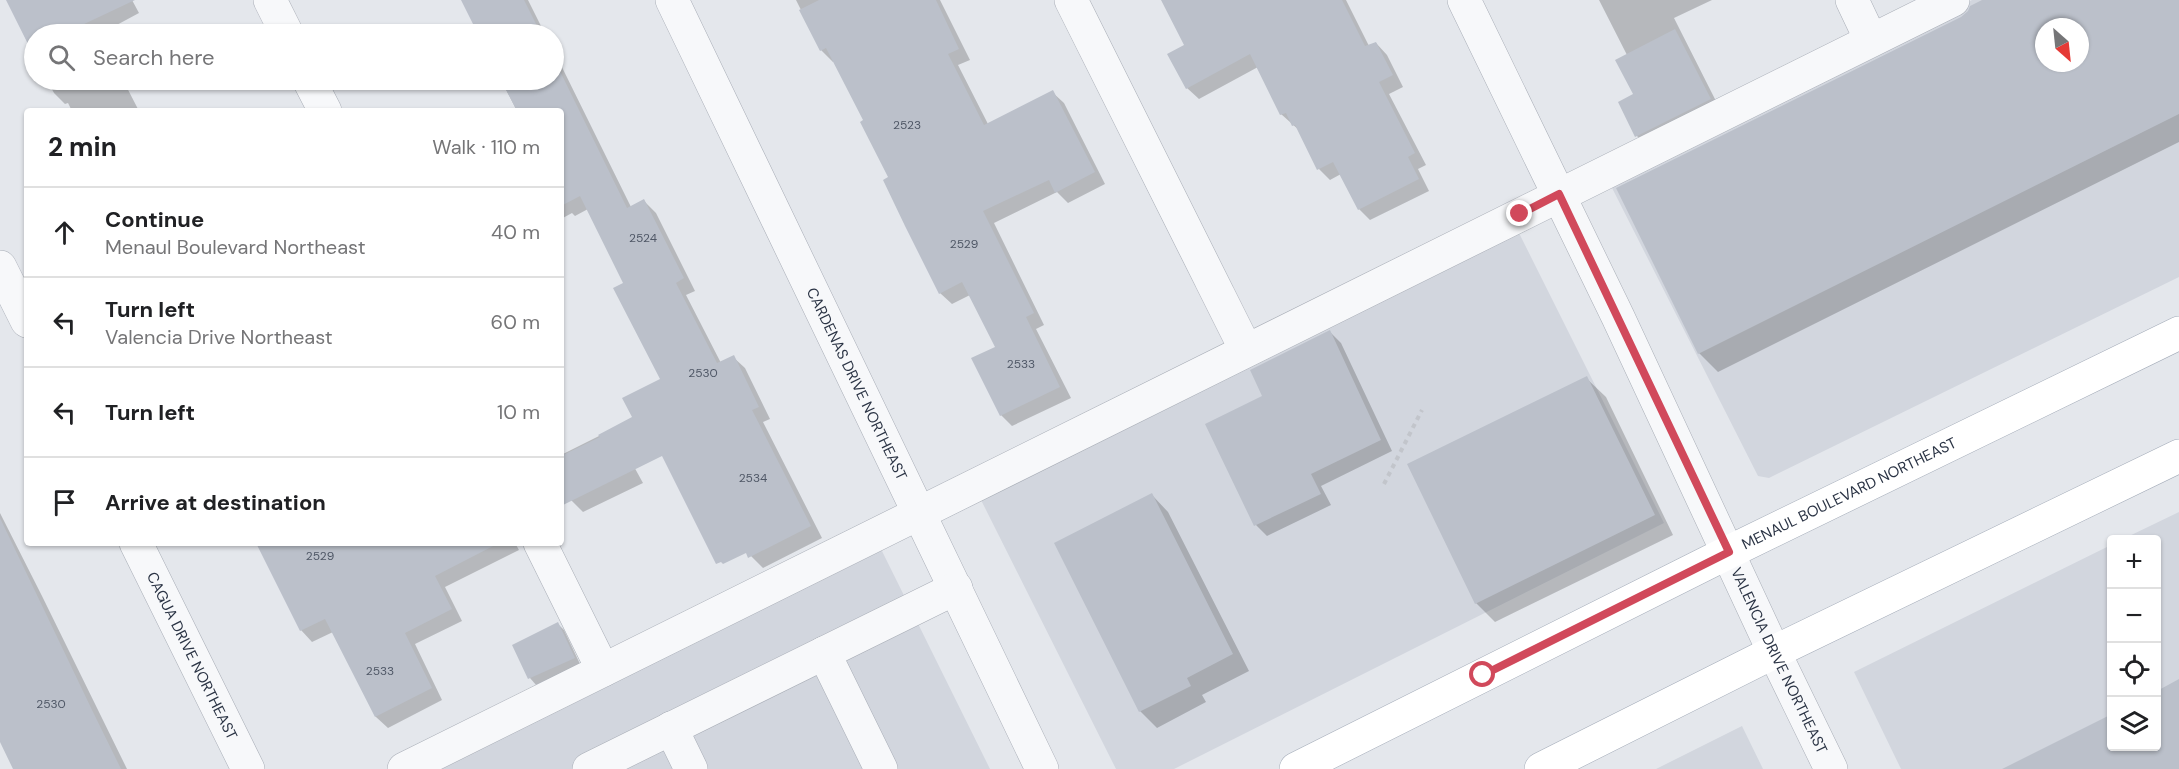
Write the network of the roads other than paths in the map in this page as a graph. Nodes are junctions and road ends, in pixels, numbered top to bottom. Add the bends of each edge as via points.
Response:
1 (270, 0) edge
2 (672, 0) edge
3 (1071, 0) edge
4 (1464, 0) edge
5 (1851, 0) edge
6 (1953, 0) edge
7 (282, 24) edge
8 (1871, 40) junction
9 (314, 90) edge
10 (323, 108) edge
11 (1559, 194) junction
12 (0, 267) edge
13 (24, 315) edge
14 (2179, 333) edge
15 (1246, 351) junction
16 (2179, 456) edge
17 (919, 512) junction
18 (137, 546) edge
19 (541, 546) edge
20 (1729, 552) junction
21 (956, 588) junction
22 (1774, 652) junction
23 (824, 653) junction
24 (603, 670) junction
25 (670, 728) junction
26 (248, 769) edge
27 (404, 769) edge
28 (589, 769) edge
29 (691, 769) edge
30 (881, 769) edge
31 (1042, 769) edge
32 (1296, 769) edge
33 (1541, 769) edge
34 (1831, 769) edge

1 - 7 street
2 - 17 street, CARDENAS DRIVE NORTHEAST
3 - 15 street
4 - 11 street, VALENCIA DRIVE NORTHEAST
5 - 8 street
6 - 8 street
8 - 11 street
9 - 10 street
11 - 15 street
11 - 20 street, VALENCIA DRIVE NORTHEAST
12 - 13 street
14 - 20 main road, MENAUL BOULEVARD NORTHEAST
15 - 17 street
16 - 22 main road
17 - 21 street, CARDENAS DRIVE NORTHEAST
17 - 24 street
18 - 26 street, CAGUA DRIVE NORTHEAST
19 - 24 street
20 - 22 street, VALENCIA DRIVE NORTHEAST
20 - 32 main road, MENAUL BOULEVARD NORTHEAST
21 - 23 street
21 - 31 street, CARDENAS DRIVE NORTHEAST
22 - 33 main road
22 - 34 street, VALENCIA DRIVE NORTHEAST
23 - 25 street
23 - 30 street
24 - 27 street
25 - 28 street
25 - 29 street

